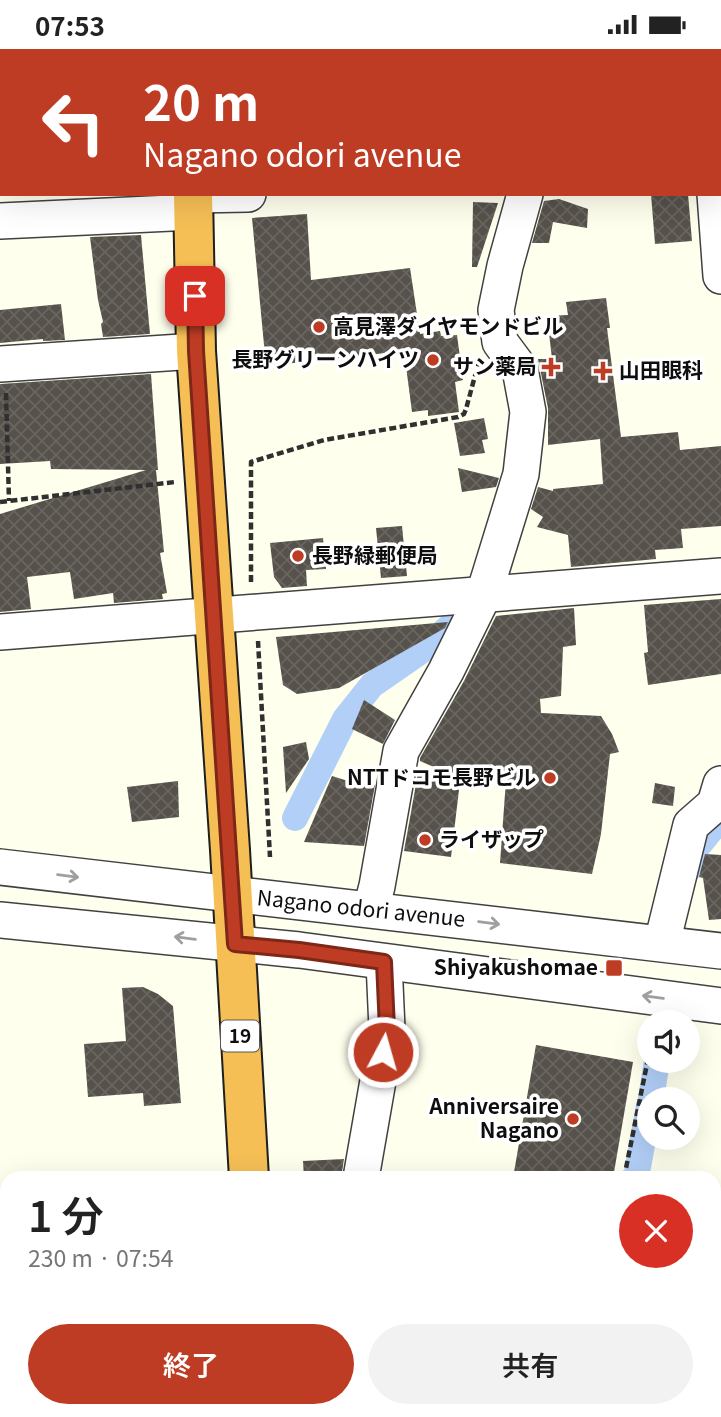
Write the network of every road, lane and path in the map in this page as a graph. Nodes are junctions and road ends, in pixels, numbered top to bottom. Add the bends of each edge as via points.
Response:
1 (230, 196) edge
2 (524, 196) edge
3 (715, 196) edge
4 (193, 200) edge
5 (0, 221) edge
6 (721, 276) edge
7 (500, 342) junction
8 (196, 351) junction
9 (3, 364) edge
10 (174, 482) dead end
11 (9, 501) junction
12 (0, 502) edge
13 (721, 576) edge
14 (256, 591) dead end
15 (484, 594) junction
16 (214, 616) junction
17 (0, 632) edge
18 (258, 636) dead end
19 (721, 784) edge
20 (270, 857) dead end
21 (0, 867) edge
22 (233, 895) junction
23 (371, 909) junction
24 (0, 920) edge
25 (662, 943) junction
26 (235, 944) junction
27 (721, 951) edge
28 (384, 962) junction
29 (721, 1006) edge
30 (645, 1073) edge
31 (249, 1171) edge
32 (362, 1171) edge
33 (625, 1171) edge

1 - 4 street
2 - 7 street via 496,310
3 - 6 street
4 - 5 street
4 - 8 highway, 19
7 - 14 path via 479,361 464,414 324,440 251,462 250,580
7 - 15 street via 520,369 528,412 522,474
8 - 9 street
8 - 16 highway, 19
9 - 11 path
10 - 11 path
11 - 12 path
13 - 15 street
15 - 16 street
15 - 23 street via 401,751
16 - 17 street
16 - 22 highway, 19
18 - 20 path
19 - 25 street via 715,804 691,825
21 -> 22 street, Nagano odori avenue
22 - 23 street, Nagano odori avenue
22 - 26 highway, 19
23 -> 25 street, Nagano odori avenue
26 -> 24 street
25 - 27 street, Nagano odori avenue
26 - 28 street
26 - 31 highway, 19
29 -> 28 street
28 - 32 street via 387,1029
30 - 33 path

